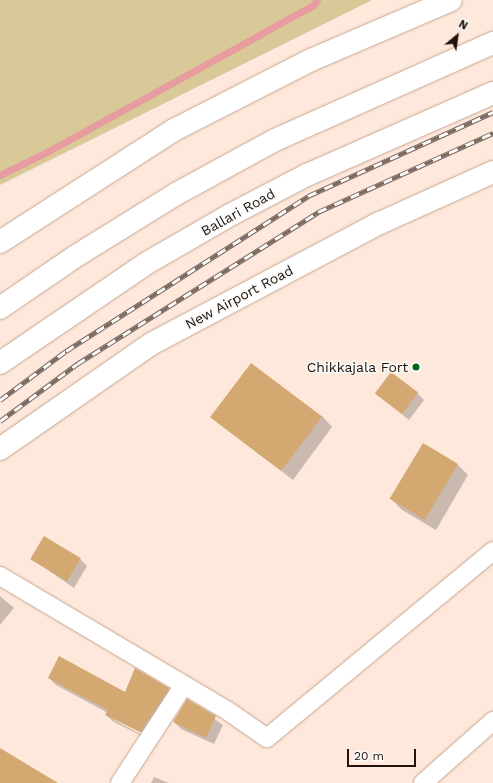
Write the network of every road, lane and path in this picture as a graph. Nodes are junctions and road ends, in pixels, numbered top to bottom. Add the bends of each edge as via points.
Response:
1 (451, 0) edge
2 (493, 43) edge
3 (493, 93) edge
4 (493, 172) edge
5 (0, 242) edge
6 (0, 308) edge
7 (0, 363) edge
8 (0, 449) edge
9 (493, 551) edge
10 (0, 576) edge
11 (184, 685) junction
12 (493, 721) edge
13 (120, 783) edge
14 (423, 783) edge

1 - 5 main road via 311,60 174,130
2 - 6 main road via 275,140 176,194 76,256
3 - 7 main road, Ballari Road via 307,175 230,215 147,263
4 - 8 main road, New Airport Road via 380,223 150,344
9 - 11 street via 267,738
10 - 11 street
11 - 13 street
12 - 14 street

